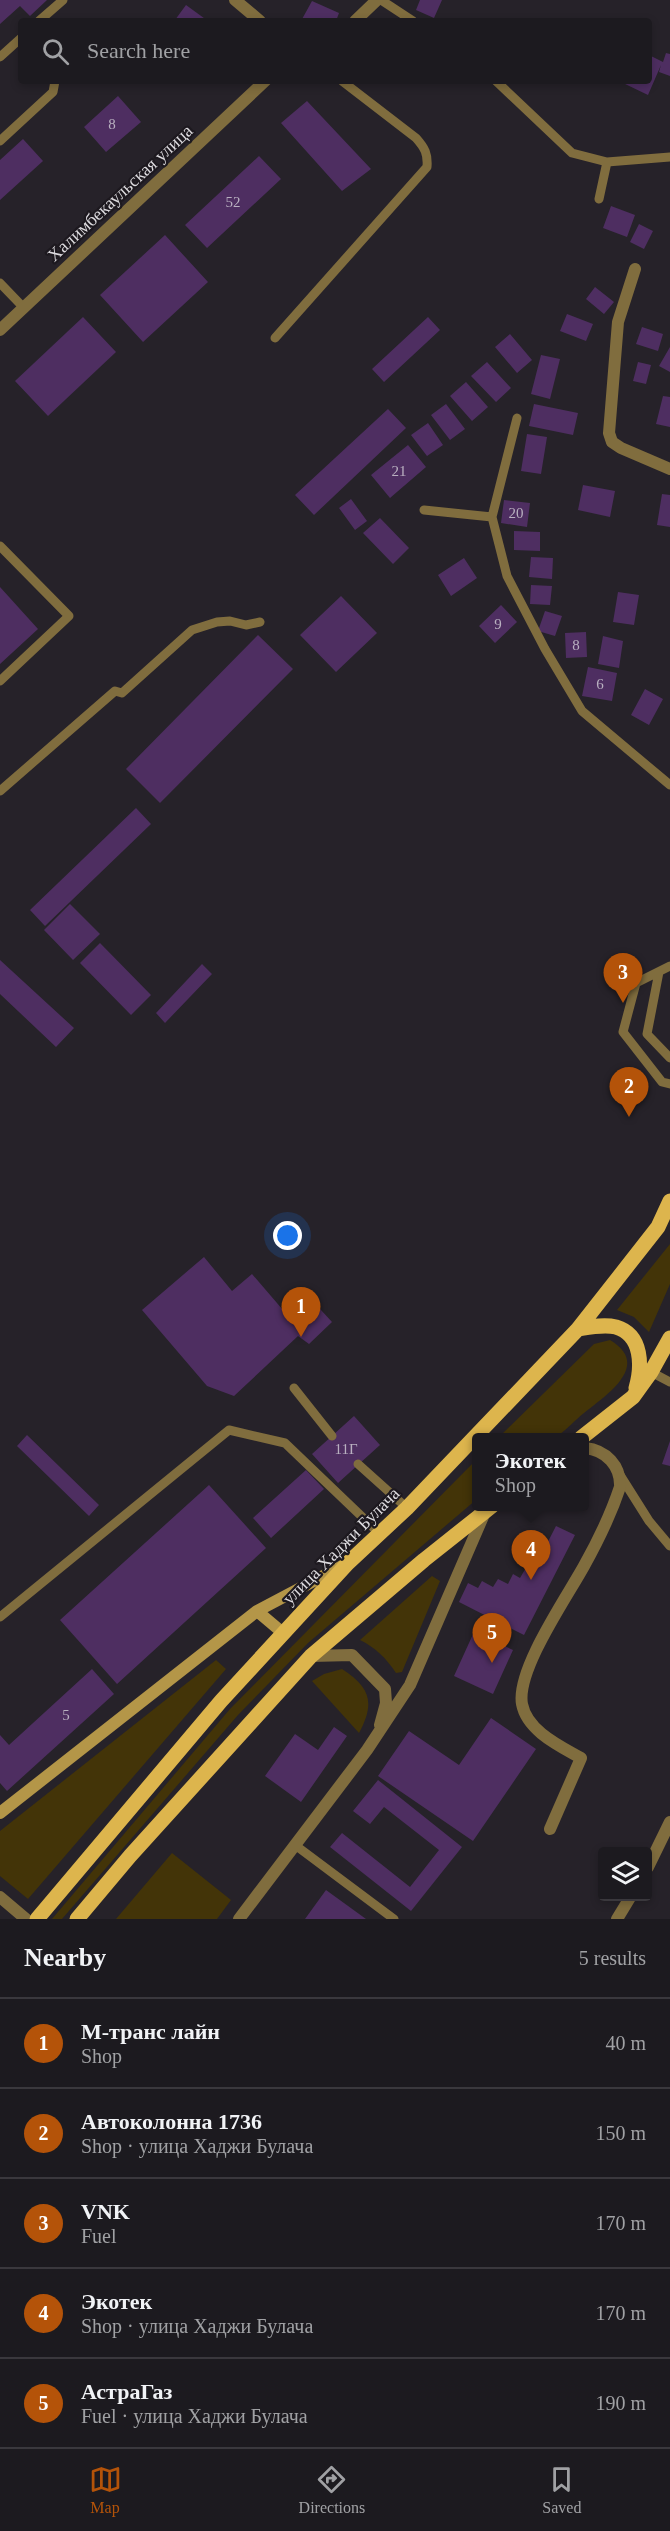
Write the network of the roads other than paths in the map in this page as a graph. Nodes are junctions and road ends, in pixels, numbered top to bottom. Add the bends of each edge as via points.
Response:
1 (63, 0) edge
2 (235, 0) edge
3 (379, 0) edge
4 (42, 18) edge
5 (256, 18) edge
6 (358, 18) edge
7 (408, 18) edge
8 (18, 41) edge
9 (0, 57) edge
10 (54, 84) edge
11 (262, 84) edge
12 (346, 84) edge
13 (499, 84) edge
14 (0, 141) edge
15 (670, 157) edge
16 (607, 162) junction
17 (598, 200) dead end
18 (634, 269) dead end
19 (0, 283) edge
20 (24, 308) junction
21 (0, 330) edge
22 (275, 338) dead end
23 (517, 418) dead end
24 (670, 468) edge
25 (424, 510) dead end
26 (492, 517) junction
27 (0, 546) edge
28 (260, 622) dead end
29 (0, 681) edge
30 (670, 785) edge
31 (0, 791) edge
32 (670, 966) edge
33 (659, 972) junction
34 (670, 1058) edge
35 (670, 1084) edge
36 (670, 1201) edge
37 (578, 1329) junction
38 (670, 1338) edge
39 (651, 1372) junction
40 (670, 1382) edge
41 (294, 1388) dead end
42 (633, 1397) junction
43 (479, 1433) edge
44 (586, 1433) edge
45 (332, 1436) dead end
46 (472, 1440) edge
47 (589, 1449) edge
48 (358, 1464) dead end
49 (620, 1475) junction
50 (407, 1508) junction
51 (486, 1511) edge
52 (488, 1511) edge
53 (379, 1533) junction
54 (670, 1546) edge
55 (348, 1563) junction
56 (256, 1611) junction
57 (0, 1617) edge
58 (284, 1633) junction
59 (310, 1656) junction
60 (367, 1750) junction
61 (0, 1813) edge
62 (670, 1822) edge
63 (550, 1829) dead end
64 (295, 1845) junction
65 (652, 1859) edge
66 (0, 1897) edge
67 (628, 1901) edge
68 (26, 1919) edge
69 (38, 1919) edge
70 (77, 1919) edge
71 (239, 1919) edge
72 (394, 1919) edge
73 (617, 1919) edge

1 - 4 lane
2 - 5 street
3 - 6 street
3 - 7 lane
8 - 9 lane
10 - 14 lane via 53,92
11 - 20 street, Халимбекаульская улица
12 - 22 lane via 416,138 428,156 427,167
13 - 16 lane via 572,153
15 - 16 lane
16 - 17 lane
18 - 24 street via 618,322 609,433 612,442 621,448
19 - 20 lane
20 - 21 street, Халимбекаульская улица
23 - 26 lane
25 - 26 lane
26 - 30 lane via 507,576 582,711
27 - 29 lane via 69,616
28 - 31 lane via 218,622 192,630 122,693 115,691
32 - 33 lane
33 - 34 lane via 647,1034
33 - 35 lane via 636,983 623,1032 662,1082
36 - 37 main road, улица Хаджи Булача via 658,1227
37 - 42 main road via 617,1328 627,1334 640,1354 641,1367
37 - 43 main road, улица Хаджи Булача
38 - 39 main road
39 - 40 lane
39 - 42 main road
41 - 45 lane
42 - 44 main road
46 - 50 main road, улица Хаджи Булача
47 - 49 street via 602,1453
48 - 50 lane
49 - 54 lane
49 - 63 street via 616,1499 544,1636 524,1688 522,1705 532,1724 581,1758
50 - 53 main road, улица Хаджи Булача
51 - 59 main road
52 - 60 street via 410,1685
53 - 55 main road, улица Хаджи Булача
53 - 57 lane via 285,1443 229,1430
55 - 56 main road
55 - 58 main road, улица Хаджи Булача
56 - 58 main road
56 - 61 main road
58 - 69 main road, улица Хаджи Булача via 221,1701
59 - 60 street via 352,1655 385,1689 380,1725
59 - 70 main road
60 - 64 street
62 - 65 street
64 - 71 street
64 - 72 lane
66 - 68 street
67 - 73 street

